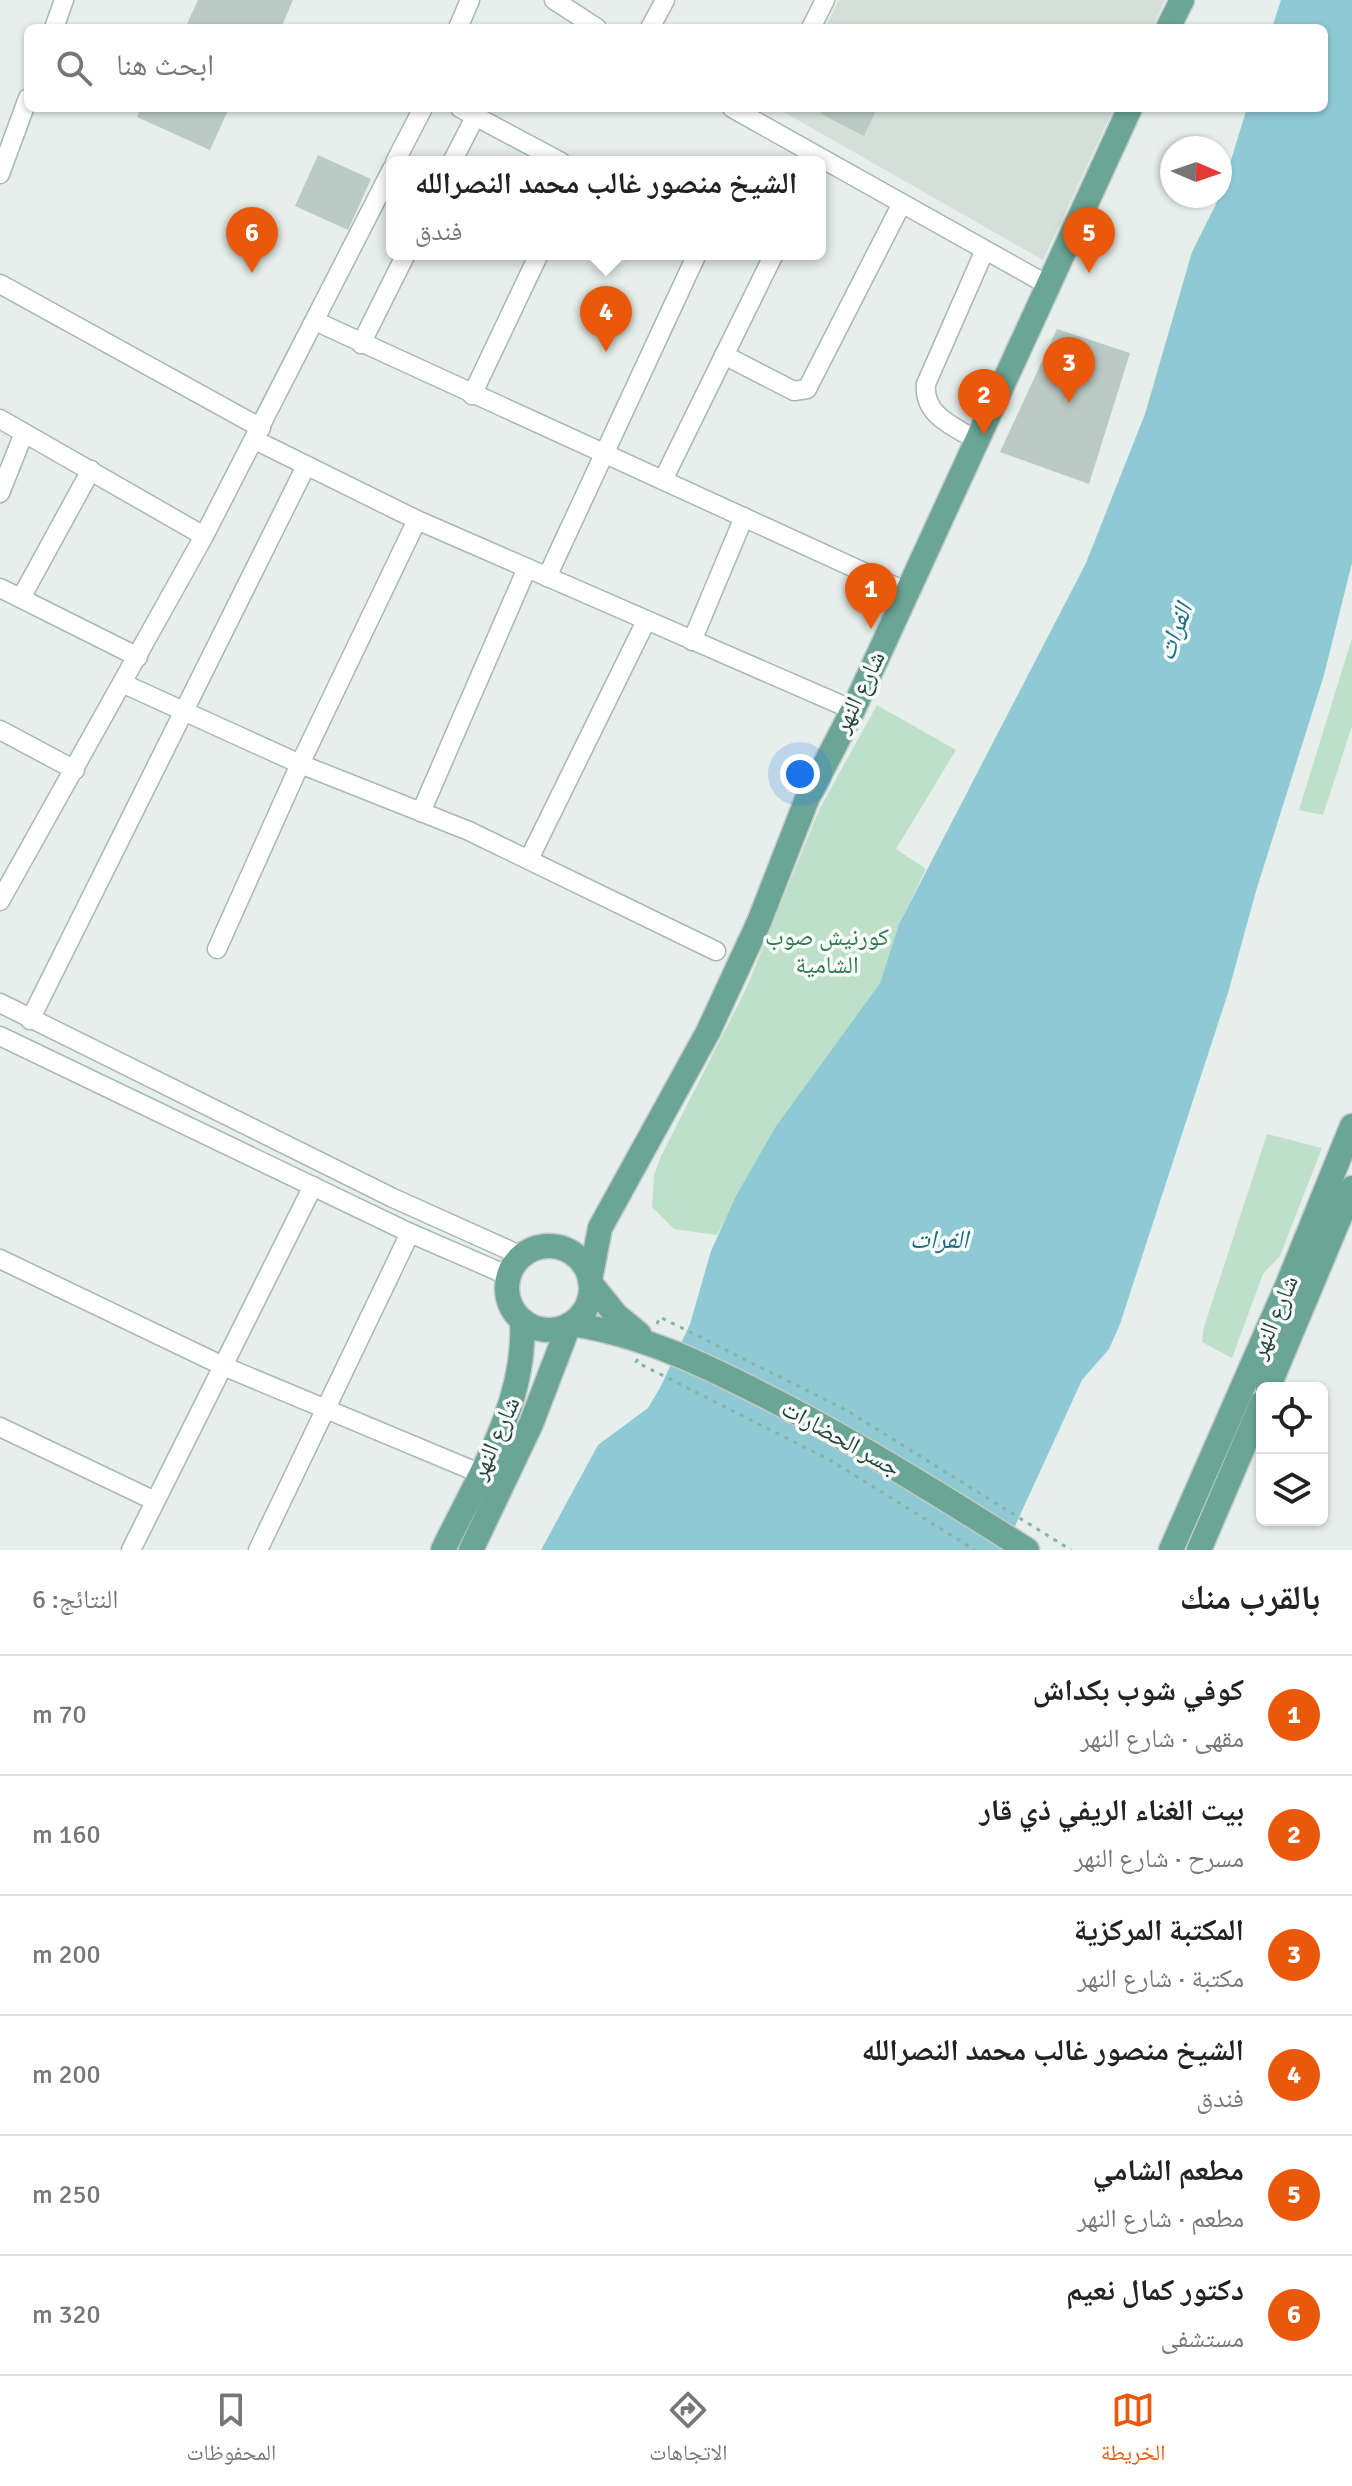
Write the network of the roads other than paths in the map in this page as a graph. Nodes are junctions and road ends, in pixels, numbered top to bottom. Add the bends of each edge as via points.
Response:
1 (470, 0) edge
2 (554, 0) edge
3 (665, 0) edge
4 (825, 0) edge
5 (1182, 0) edge
6 (60, 1) edge
7 (55, 24) edge
8 (460, 24) edge
9 (591, 24) edge
10 (652, 24) edge
11 (813, 24) edge
12 (1170, 24) edge
13 (24, 109) edge
14 (421, 112) edge
15 (468, 112) edge
16 (739, 112) edge
17 (1128, 112) edge
18 (398, 156) edge
19 (454, 156) edge
20 (550, 156) edge
21 (813, 156) edge
22 (826, 163) edge
23 (0, 174) edge
24 (386, 181) edge
25 (901, 205) junction
26 (984, 252) junction
27 (403, 260) edge
28 (536, 260) edge
29 (694, 260) edge
30 (771, 260) edge
31 (0, 284) edge
32 (1046, 284) junction
33 (315, 321) junction
34 (361, 344) junction
35 (724, 355) junction
36 (472, 395) junction
37 (0, 419) edge
38 (24, 433) junction
39 (258, 434) junction
40 (976, 440) junction
41 (602, 452) junction
42 (305, 468) junction
43 (91, 470) junction
44 (663, 480) junction
45 (0, 493) edge
46 (744, 517) junction
47 (417, 520) junction
48 (204, 536) junction
49 (527, 568) junction
50 (547, 577) junction
51 (0, 588) edge
52 (907, 592) junction
53 (21, 598) junction
54 (646, 621) junction
55 (692, 641) junction
56 (138, 657) junction
57 (124, 684) junction
58 (853, 710) junction
59 (183, 711) junction
60 (0, 730) edge
61 (300, 764) junction
62 (75, 770) junction
63 (421, 812) junction
64 (529, 859) junction
65 (8, 868) edge
66 (2, 894) edge
67 (217, 949) dead end
68 (716, 951) dead end
69 (0, 1003) edge
70 (30, 1020) junction
71 (0, 1036) edge
72 (1352, 1126) edge
73 (313, 1186) junction
74 (1352, 1188) edge
75 (600, 1228) junction
76 (410, 1233) junction
77 (551, 1246) junction
78 (0, 1259) edge
79 (515, 1266) junction
80 (591, 1282) junction
81 (1298, 1292) junction
82 (522, 1320) junction
83 (570, 1324) junction
84 (642, 1351) junction
85 (223, 1366) junction
86 (1270, 1382) edge
87 (325, 1409) junction
88 (1256, 1417) edge
89 (0, 1427) edge
90 (479, 1473) junction
91 (155, 1501) junction
92 (131, 1550) edge
93 (258, 1550) edge
94 (443, 1550) edge
95 (471, 1550) edge
96 (1027, 1550) edge
97 (1171, 1550) edge
98 (1199, 1550) edge

1 - 8 street
2 - 9 street
3 - 10 street
4 - 11 street
5 - 12 main road
6 - 7 street
13 - 23 street
14 - 18 street
15 - 19 street
15 - 20 street
16 - 21 street
17 - 32 main road, شارع النهر
22 - 25 street
24 - 33 street
25 - 26 street
25 - 35 street via 807,389 794,391
26 - 32 street
26 - 40 street via 925,397 937,415
27 - 34 street
28 - 36 street
29 - 41 street
30 - 35 street
31 - 39 street
32 - 40 main road, شارع النهر
33 - 34 street
33 - 39 street
34 - 36 street
35 - 44 street
36 - 41 street
37 - 38 street
38 - 43 street
38 - 45 street
39 - 42 street
39 - 48 street
40 - 52 main road, شارع النهر
41 - 44 street
41 - 50 street
42 - 47 street
42 - 59 street
43 - 48 street
43 - 53 street
44 - 46 street
46 - 52 street
46 - 55 street
47 - 49 street
47 - 61 street
48 - 56 street
49 - 50 street
49 - 63 street
50 - 54 street
51 - 53 street
52 - 58 main road, شارع النهر
53 - 56 street
54 - 55 street
54 - 64 street
55 - 58 street
56 - 57 street
57 - 59 street
57 - 62 street
58 - 75 main road, شارع النهر via 807,799 708,1032
59 - 61 street
59 - 70 street
60 - 62 street
61 - 63 street
61 - 67 street
62 - 65 street
63 - 64 street
64 - 68 street
65 - 66 street
69 - 70 street
70 - 79 street via 393,1198
71 - 73 street
72 - 81 main road, شارع النهر
73 - 76 street
73 - 85 street
74 - 81 main road, شارع النهر
75 - 77 main road
75 - 80 main road, شارع النهر
76 - 79 street
76 - 87 street
77 - 79 main road via 535,1248
77 - 80 main road via 577,1256
78 - 85 street
79 - 82 main road via 509,1300
80 - 83 main road via 587,1307
80 - 84 main road
81 - 86 main road, شارع النهر
81 - 97 main road, شارع النهر
82 - 83 main road via 541,1329
82 - 90 main road, شارع النهر via 515,1394
83 - 84 main road
83 - 95 main road, شارع النهر via 531,1424
84 - 96 main road, جسر الحضارات via 803,1416
85 - 87 street
85 - 91 street
87 - 90 street
87 - 93 street
88 - 98 main road
89 - 91 street
90 - 94 main road, شارع النهر
91 - 92 street

